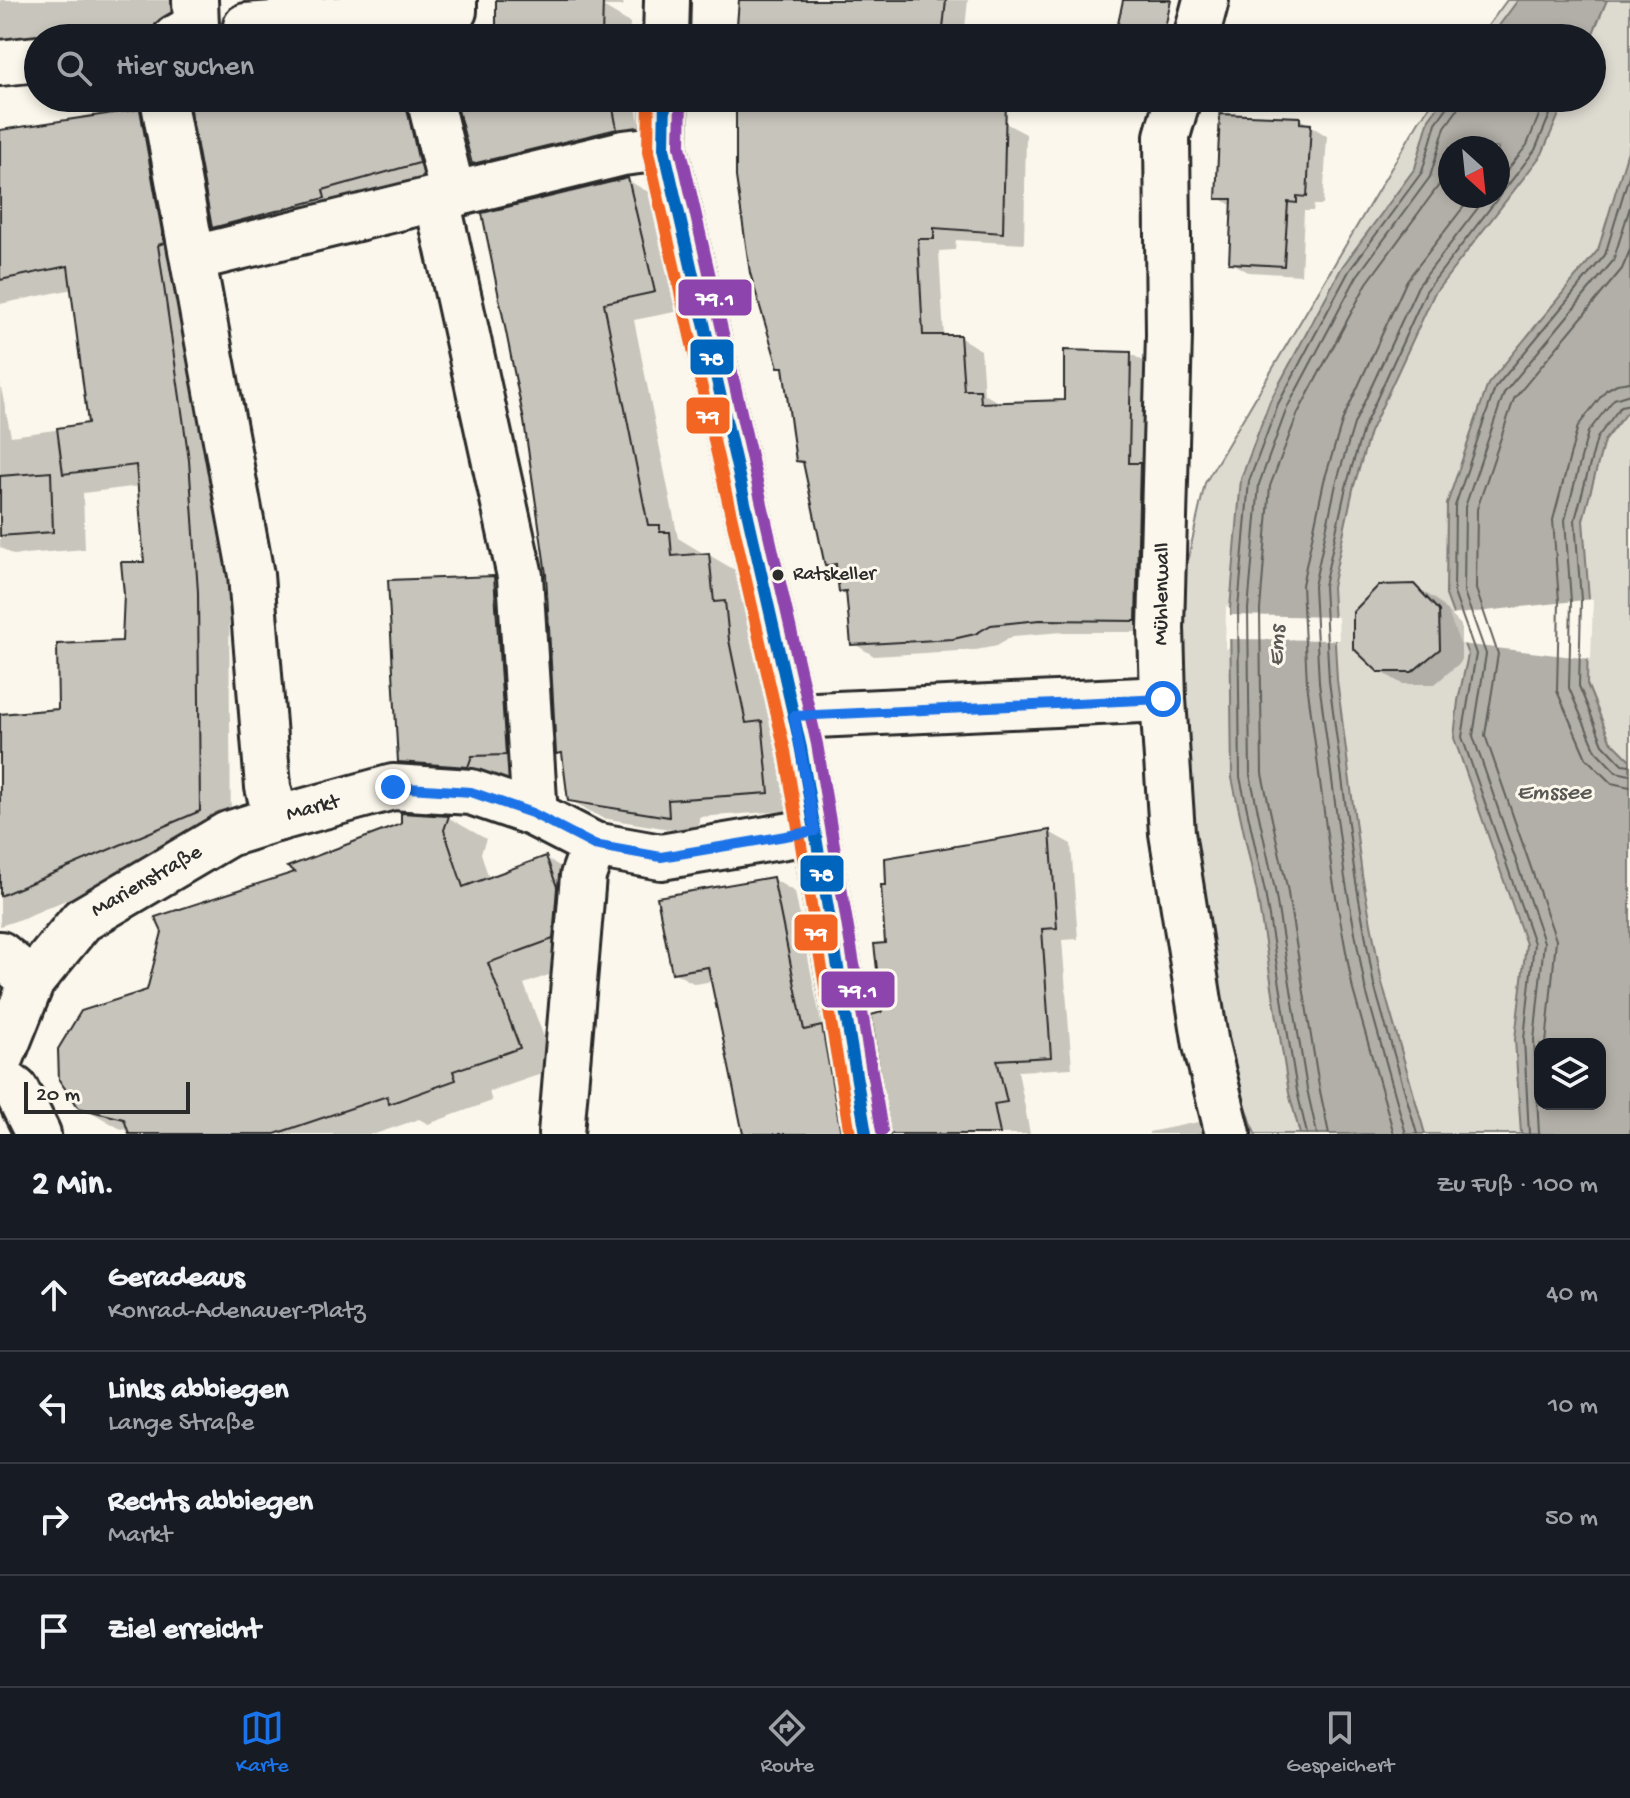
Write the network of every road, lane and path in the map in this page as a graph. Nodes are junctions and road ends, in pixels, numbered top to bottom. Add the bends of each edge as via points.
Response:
1 (454, 0) edge
2 (667, 0) edge
3 (1206, 0) edge
4 (419, 24) edge
5 (666, 24) edge
6 (1200, 24) edge
7 (24, 60) edge
8 (0, 63) edge
9 (166, 112) edge
10 (431, 112) edge
11 (659, 112) edge
12 (1174, 112) edge
13 (644, 151) junction
14 (445, 197) junction
15 (194, 258) junction
16 (1163, 699) junction
17 (794, 716) junction
18 (532, 813) junction
19 (276, 819) junction
20 (815, 831) junction
21 (594, 845) junction
22 (16, 968) edge
23 (0, 1061) edge
24 (0, 1078) edge
25 (38, 1134) edge
26 (561, 1134) edge
27 (866, 1134) edge
28 (1228, 1134) edge

1 - 4 street via 454,11
2 - 5 street
3 - 6 street
7 - 8 street
9 - 15 street
10 - 14 street
11 - 13 street
12 - 16 street, Mühlenwall via 1167,136
13 - 14 street
13 - 17 street
14 - 15 street
14 - 18 street via 520,576
15 - 19 street via 251,575 268,787
16 - 17 street
16 - 28 street, Mühlenwall via 1172,833 1206,1045
17 - 20 street
18 - 19 street, Markt via 471,792 393,787
18 - 21 street, Markt
19 - 22 street, Marienstraße via 228,834 82,920
20 - 21 street, Markt via 661,857
20 - 27 street
21 - 26 street via 583,876
22 - 23 street, Marienstraße
24 - 25 street via 16,1090

